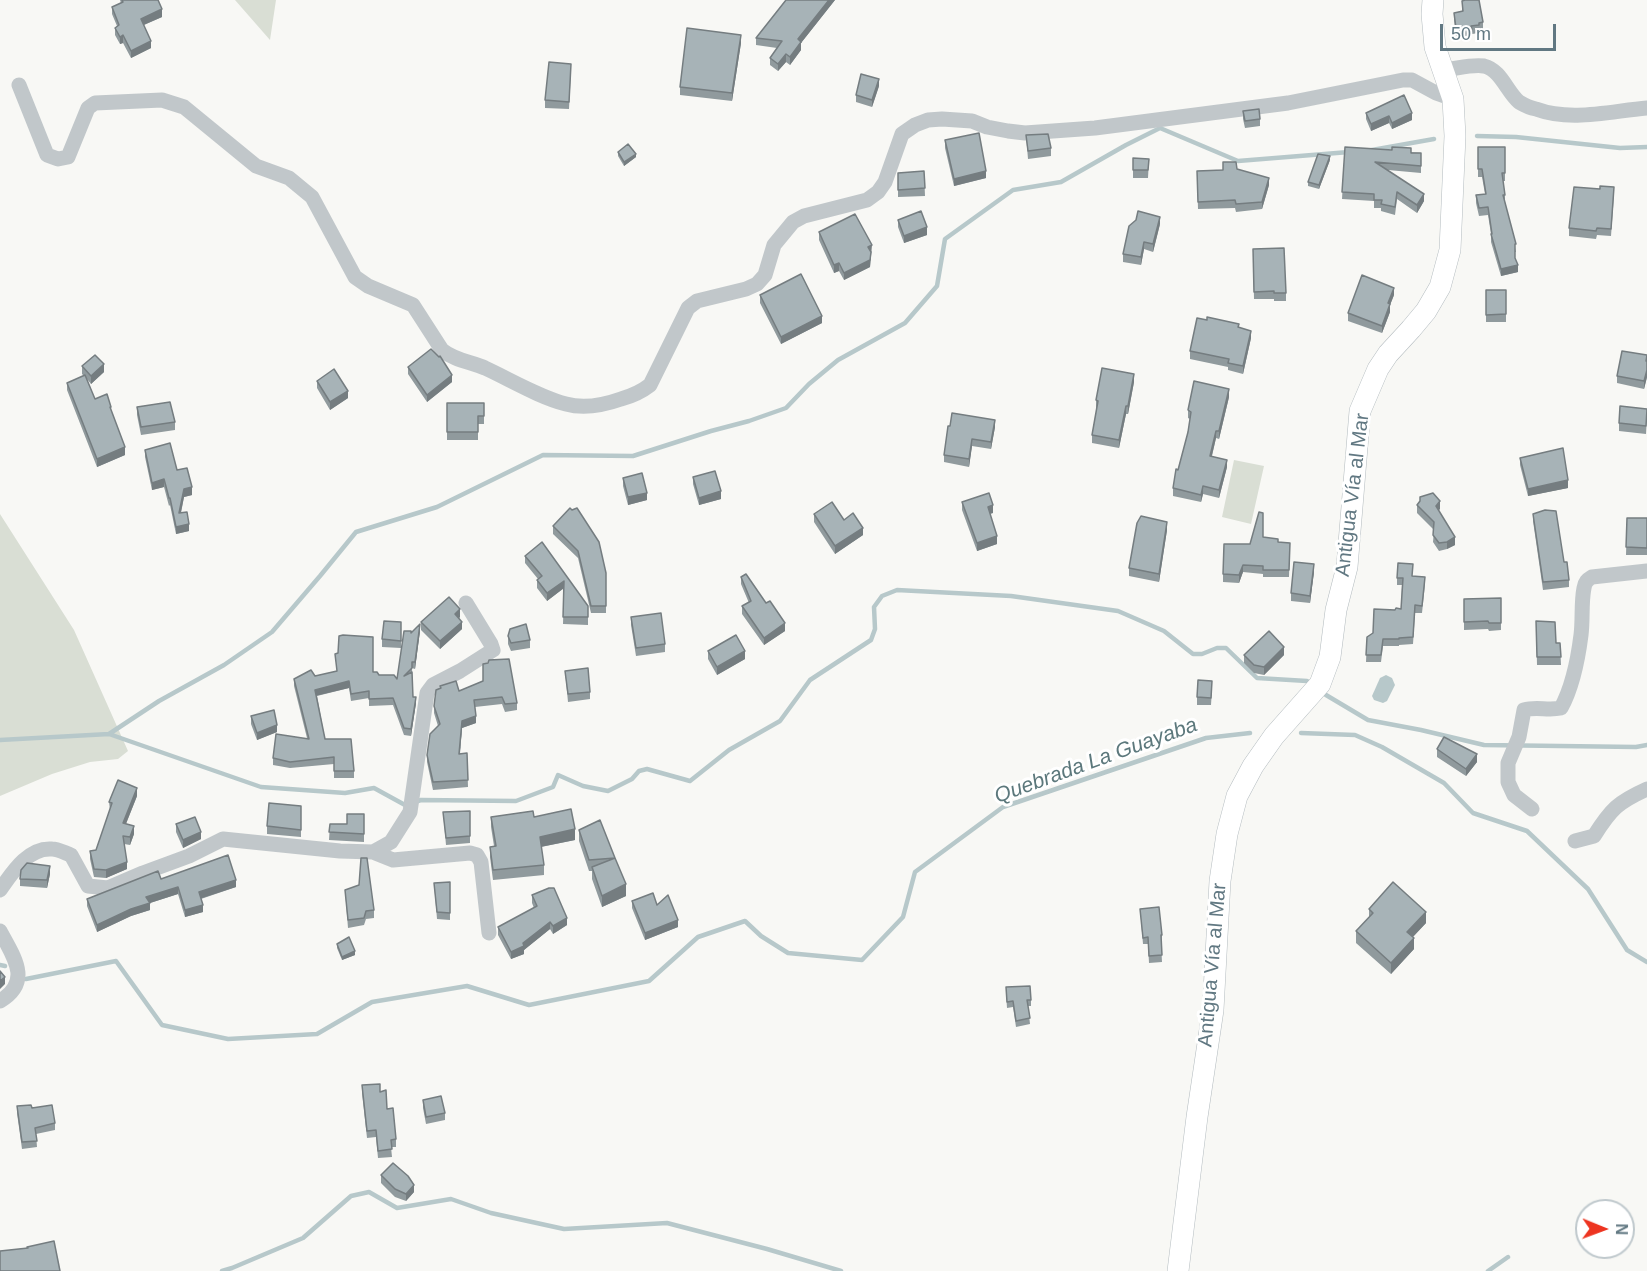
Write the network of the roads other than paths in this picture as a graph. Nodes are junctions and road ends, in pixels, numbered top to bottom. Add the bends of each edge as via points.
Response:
1 (1433, 0) edge
2 (1442, 70) junction
3 (19, 85) dead end
4 (1453, 99) junction
5 (1647, 108) edge
6 (1647, 571) edge
7 (466, 603) dead end
8 (1647, 789) edge
9 (1532, 809) dead end
10 (1575, 842) dead end
11 (373, 852) junction
12 (0, 890) edge
13 (0, 931) edge
14 (489, 933) dead end
15 (0, 1001) edge
16 (1178, 1271) edge

1 - 2 main road, Antigua Vía al Mar via 1435,47
2 - 4 main road, Antigua Vía al Mar
2 - 5 street via 1474,66 1494,70 1520,102 1548,113 1574,116
3 - 4 street via 46,155 58,159 68,157 88,108 95,103 162,100 183,106 256,166 289,178 312,197 355,277 413,305 448,355 547,397 589,406 608,404 650,385 688,308 697,301 757,284 765,275 774,245 794,222 867,200 878,192 902,134 928,120 972,121 1025,133 1086,129 1288,103 1403,80 1413,80
4 - 16 main road, Antigua Vía al Mar via 1450,250 1440,287 1426,311 1378,369 1360,411 1347,567 1330,657 1320,684 1253,766 1237,796 1227,834 1220,881 1213,1010
6 - 9 street via 1587,580 1581,635 1567,697 1561,708 1524,710 1519,737 1508,763 1508,782 1514,795
7 - 11 street via 493,650 433,685 428,693 410,812 390,842
8 - 10 street via 1626,798 1608,814 1594,836
11 - 12 street via 223,839 108,888 88,886 71,855 51,849 32,852
11 - 14 street via 393,860 477,855
13 - 15 street via 18,966 11,994

